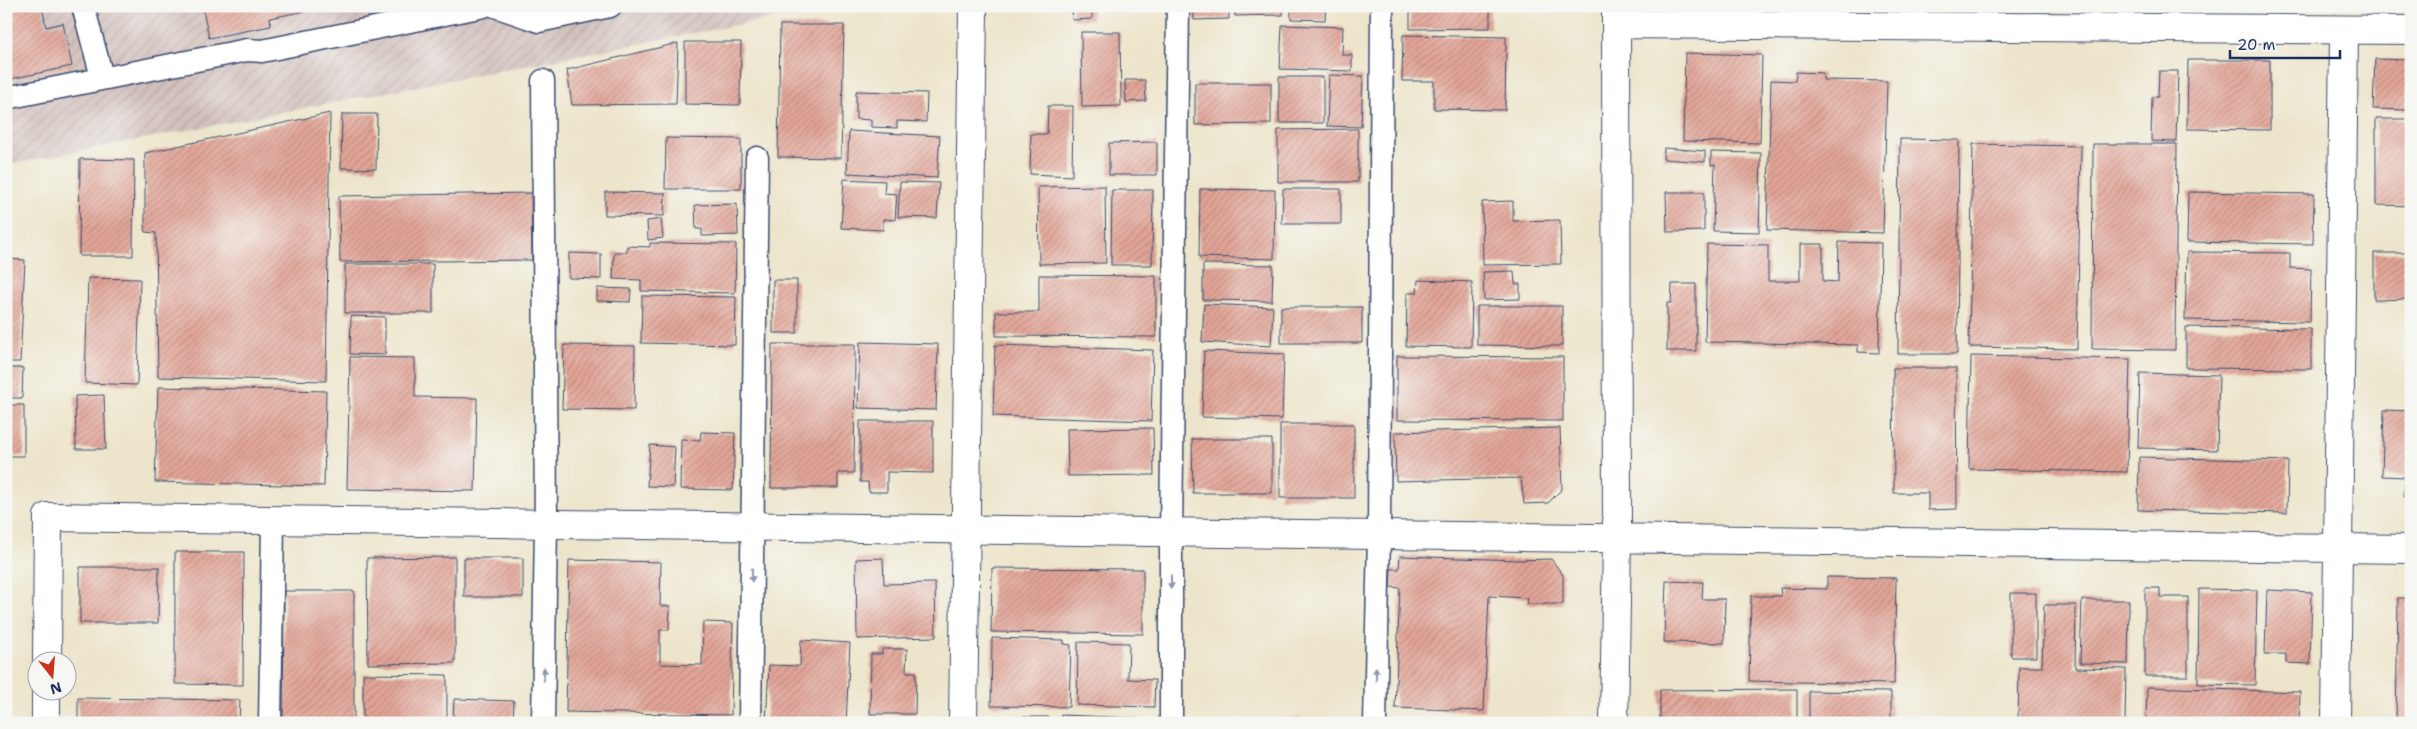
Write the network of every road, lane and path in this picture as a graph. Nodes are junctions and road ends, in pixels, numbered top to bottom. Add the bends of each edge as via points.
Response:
1 (84, 6) edge
2 (484, 6) edge
3 (495, 6) edge
4 (610, 6) edge
5 (1178, 6) edge
6 (1382, 6) edge
7 (973, 9) dead end
8 (1616, 15) edge
9 (2344, 30) junction
10 (2411, 30) edge
11 (102, 77) junction
12 (543, 81) dead end
13 (6, 98) edge
14 (757, 158) dead end
15 (274, 520) junction
16 (546, 524) junction
17 (753, 526) junction
18 (966, 530) junction
19 (1171, 533) junction
20 (1379, 535) junction
21 (1617, 538) junction
22 (2337, 548) junction
23 (2411, 549) edge
24 (47, 652) edge
25 (46, 702) edge
26 (46, 723) edge
27 (270, 723) edge
28 (543, 723) edge
29 (750, 723) edge
30 (963, 723) edge
31 (1171, 723) edge
32 (1375, 723) edge
33 (1614, 723) edge
34 (2336, 723) edge

1 - 11 lane
2 - 11 lane via 262,51 247,50
3 - 4 lane via 539,21
5 - 19 lane
6 - 20 lane
7 - 18 street
8 - 9 street
8 - 21 street
9 - 10 street
9 - 22 street
11 - 13 lane
12 - 16 lane
14 - 17 lane
15 - 16 street
15 - 24 street via 48,517
15 - 27 lane
16 - 17 street
28 -> 16 lane
17 - 18 street
17 -> 29 lane
18 - 19 street
18 - 30 street
19 - 20 street
19 -> 31 lane
20 - 21 street
32 -> 20 lane
21 - 22 street
21 - 33 street
22 - 23 street
22 - 34 street
25 - 26 street

